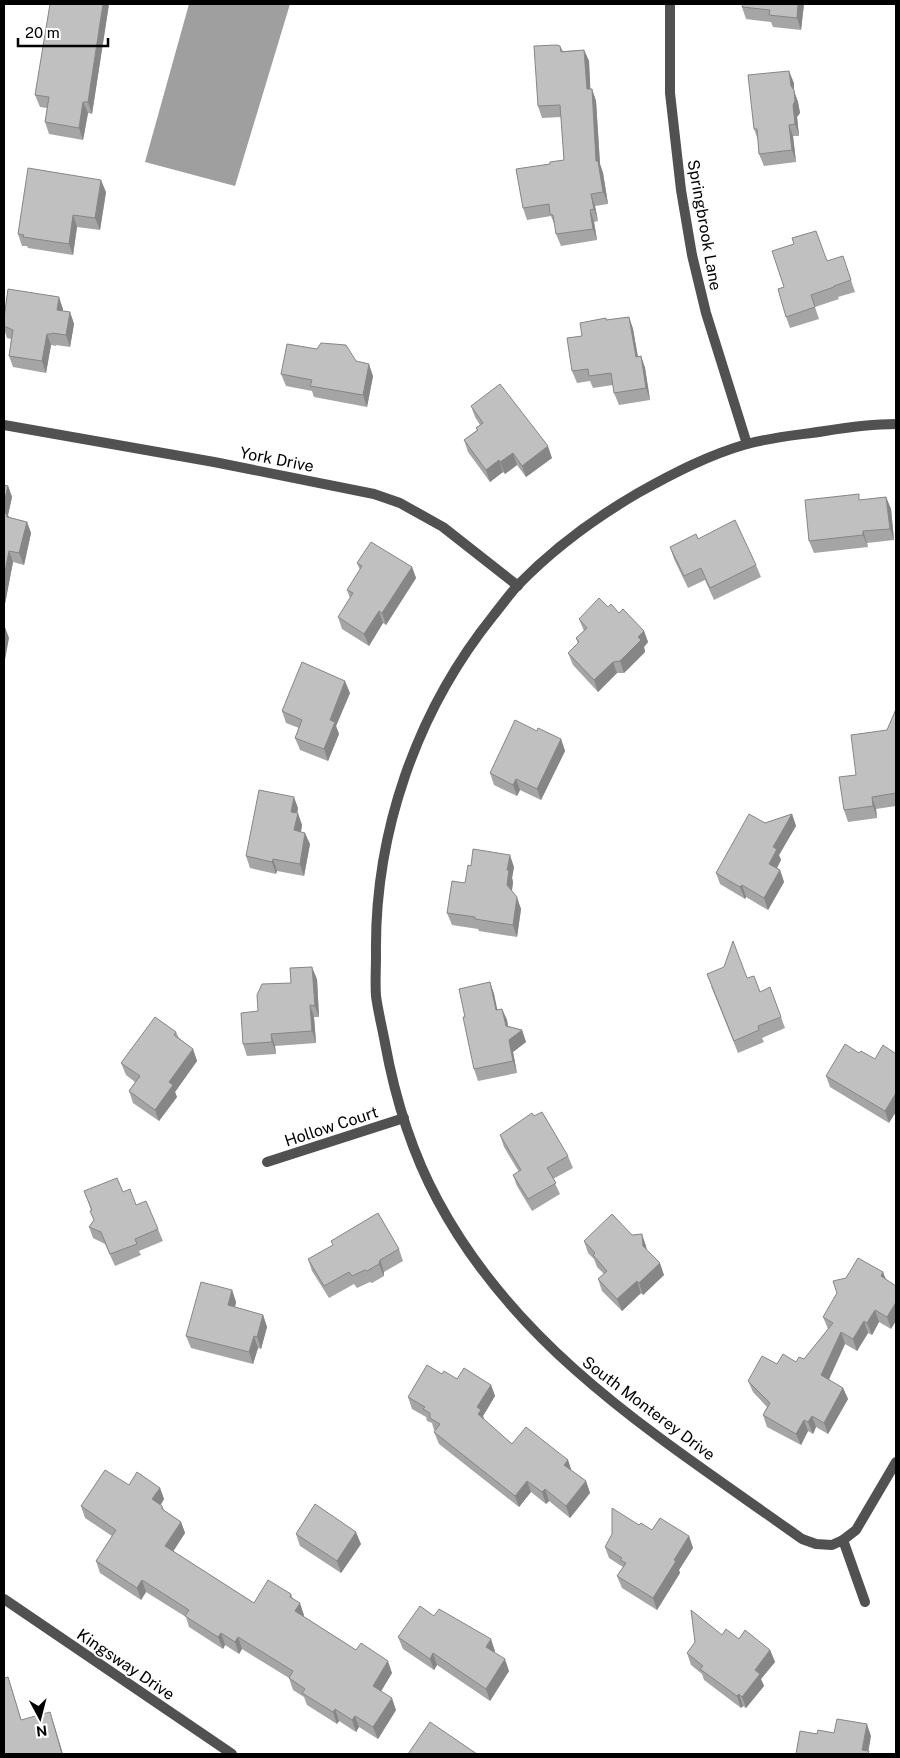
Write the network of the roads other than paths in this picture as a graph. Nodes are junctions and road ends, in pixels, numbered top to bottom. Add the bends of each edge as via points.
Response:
1 (670, 4) edge
2 (896, 424) edge
3 (4, 425) edge
4 (746, 444) junction
5 (518, 586) junction
6 (404, 1118) junction
7 (267, 1162) dead end
8 (896, 1462) edge
9 (843, 1540) junction
10 (4, 1599) edge
11 (865, 1602) dead end
12 (227, 1753) edge

1 - 4 street, Springbrook Lane via 670,93 692,256
2 - 4 street, South Monterey Drive via 874,424
3 - 5 street, York Drive via 214,462 400,502 443,527
4 - 5 street, South Monterey Drive via 667,477 608,511 567,541
5 - 6 street, South Monterey Drive via 476,637 448,681 415,746 398,796 383,862 376,928 376,996 392,1082
6 - 7 street, Hollow Court
6 - 9 street, South Monterey Drive via 412,1148 464,1245 506,1301 567,1364 632,1418 802,1539 832,1545
8 - 9 street via 856,1530
9 - 11 street
10 - 12 street, Kingsway Drive

